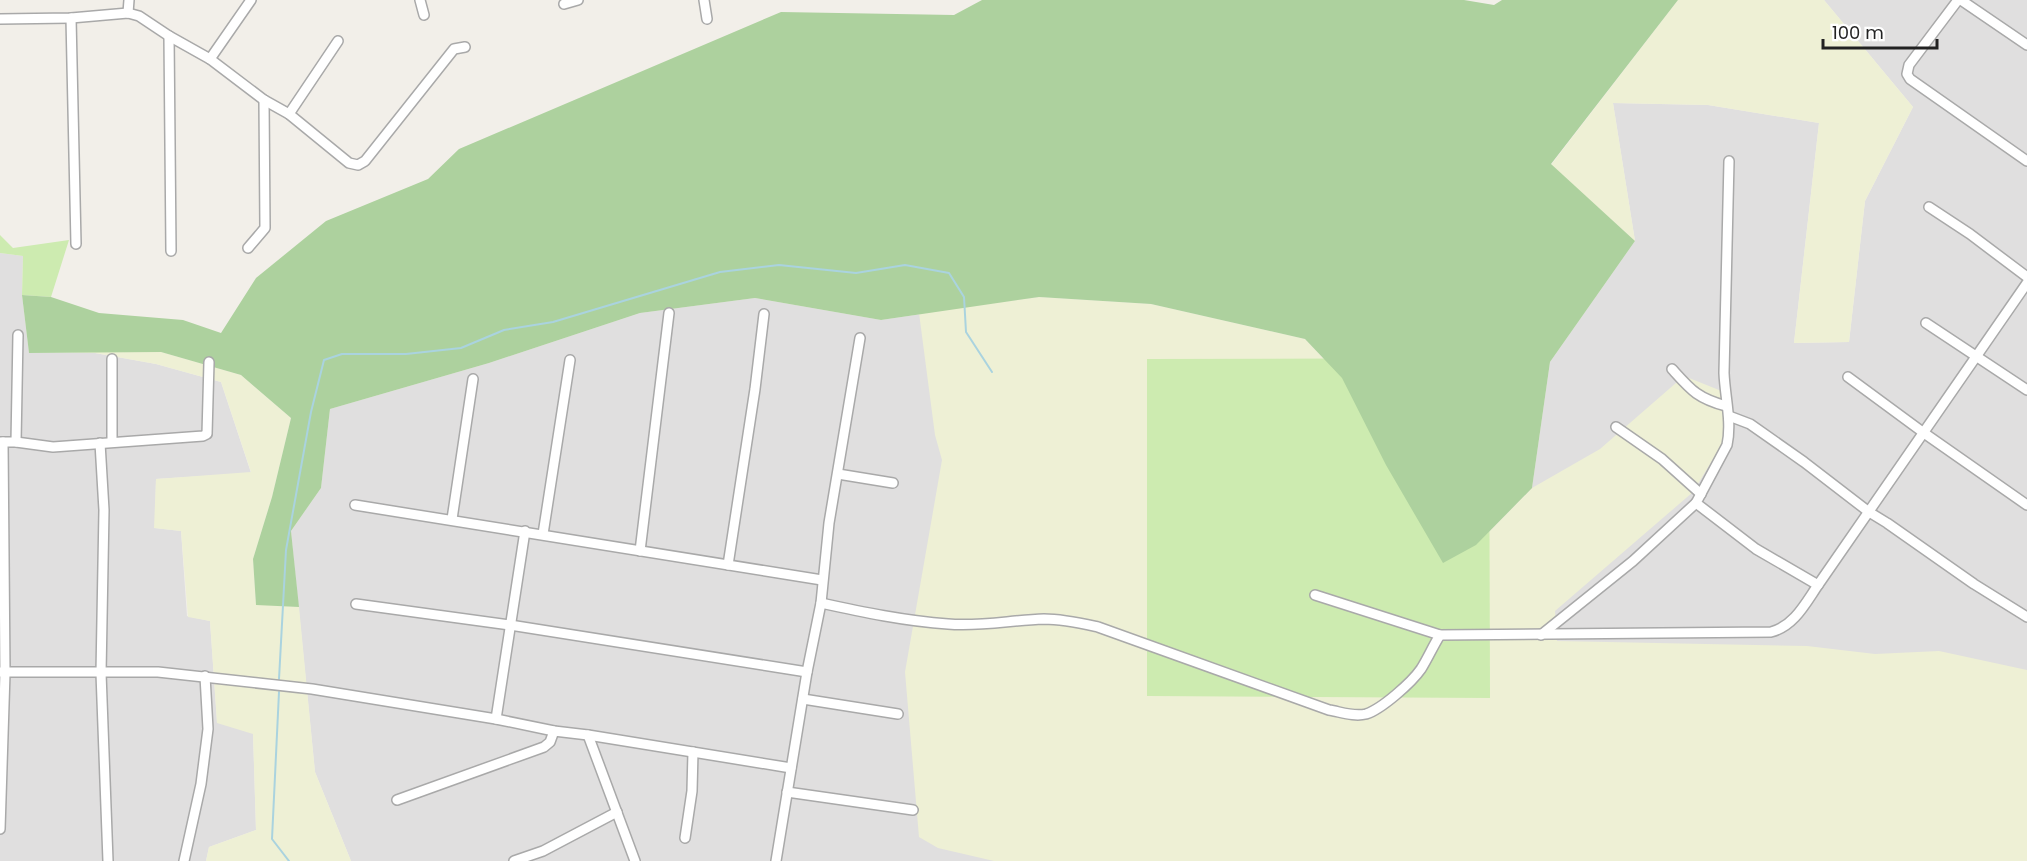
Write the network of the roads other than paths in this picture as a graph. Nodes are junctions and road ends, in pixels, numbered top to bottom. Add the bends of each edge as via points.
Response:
1 (129, 0) edge
2 (251, 0) edge
3 (420, 0) edge
4 (578, 0) edge
5 (704, 0) edge
6 (1960, 0) edge
7 (564, 4) dead end
8 (128, 14) junction
9 (424, 15) dead end
10 (71, 18) junction
11 (0, 19) edge
12 (707, 19) dead end
13 (169, 36) junction
14 (339, 41) dead end
15 (2027, 45) edge
16 (465, 47) dead end
17 (210, 58) junction
18 (264, 100) junction
19 (289, 114) junction
20 (1729, 161) dead end
21 (2027, 161) edge
22 (1929, 207) dead end
23 (76, 244) dead end
24 (248, 248) dead end
25 (171, 251) dead end
26 (2027, 277) edge
27 (2027, 283) edge
28 (669, 313) dead end
29 (764, 314) dead end
30 (1926, 323) dead end
31 (18, 334) dead end
32 (860, 338) dead end
33 (1976, 356) junction
34 (112, 359) dead end
35 (570, 360) dead end
36 (209, 362) dead end
37 (1672, 369) dead end
38 (1848, 377) dead end
39 (473, 379) dead end
40 (2027, 390) edge
41 (1726, 406) junction
42 (1729, 416) junction
43 (1616, 428) dead end
44 (1924, 433) junction
45 (1, 442) edge
46 (16, 442) junction
47 (112, 442) junction
48 (100, 443) junction
49 (838, 474) junction
50 (893, 483) dead end
51 (1699, 499) junction
52 (355, 505) dead end
53 (2027, 505) edge
54 (1869, 512) junction
55 (452, 519) junction
56 (525, 531) junction
57 (543, 534) junction
58 (640, 551) junction
59 (728, 566) junction
60 (822, 580) junction
61 (1818, 585) junction
62 (1315, 595) dead end
63 (821, 603) junction
64 (356, 604) dead end
65 (2027, 617) edge
66 (510, 625) junction
67 (1440, 635) junction
68 (1541, 635) junction
69 (3, 672) edge
70 (807, 672) junction
71 (101, 673) junction
72 (205, 676) junction
73 (803, 699) junction
74 (898, 714) dead end
75 (496, 719) junction
76 (554, 731) junction
77 (588, 735) junction
78 (693, 752) junction
79 (791, 768) junction
80 (787, 792) junction
81 (397, 800) dead end
82 (913, 810) dead end
83 (617, 812) junction
84 (0, 829) edge
85 (685, 838) dead end
86 (108, 861) edge
87 (184, 861) edge
88 (514, 861) edge
89 (635, 861) edge
90 (776, 861) edge

1 - 8 street
2 - 17 street
3 - 9 street
4 - 7 street
5 - 12 street
6 - 15 street
6 - 21 street via 1909,65 1907,74 1910,80
8 - 10 street
8 - 13 street via 139,16
10 - 11 street
10 - 23 street
13 - 17 street
13 - 25 street
14 - 19 street
16 - 19 street via 454,49 358,165 349,163
17 - 18 street
18 - 19 street
18 - 24 street via 265,228
20 - 41 street
22 - 26 street
27 - 33 street
28 - 58 street
29 - 59 street
30 - 33 street
31 - 46 street
32 - 49 street
33 - 40 street
33 - 44 street
34 - 47 street
35 - 57 street
36 - 47 street via 207,434
37 - 41 street via 1693,392
38 - 44 street
39 - 55 street
41 - 42 street
42 - 51 street via 1727,445
42 - 54 street via 1750,424
43 - 51 street via 1662,459
44 - 53 street
44 - 54 street
45 - 46 street
45 - 69 street
46 - 48 street via 53,447
47 - 48 street
48 - 71 street via 104,510
49 - 50 street
49 - 60 street
51 - 61 street via 1756,549
51 - 68 street via 1633,561
52 - 55 street
54 - 61 street
54 - 65 street
55 - 56 street
56 - 57 street
56 - 66 street
57 - 58 street
58 - 59 street
59 - 60 street
60 - 63 street
61 - 68 street via 1793,621 1771,632
62 - 67 street
63 - 67 street via 947,624 1043,620 1098,627 1352,715 1367,714 1404,687 1421,669
63 - 70 street
64 - 66 street
66 - 70 street
66 - 75 street
67 - 68 street
69 - 71 street
69 - 84 street
70 - 73 street
71 - 72 street
71 - 86 street
72 - 75 street
72 - 87 street via 208,729
73 - 74 street
73 - 79 street
75 - 76 street
76 - 77 street
76 - 81 street via 544,747
77 - 78 street
77 - 83 street
78 - 79 street
78 - 85 street
79 - 80 street
80 - 82 street
80 - 90 street
83 - 88 street via 543,851
83 - 89 street

